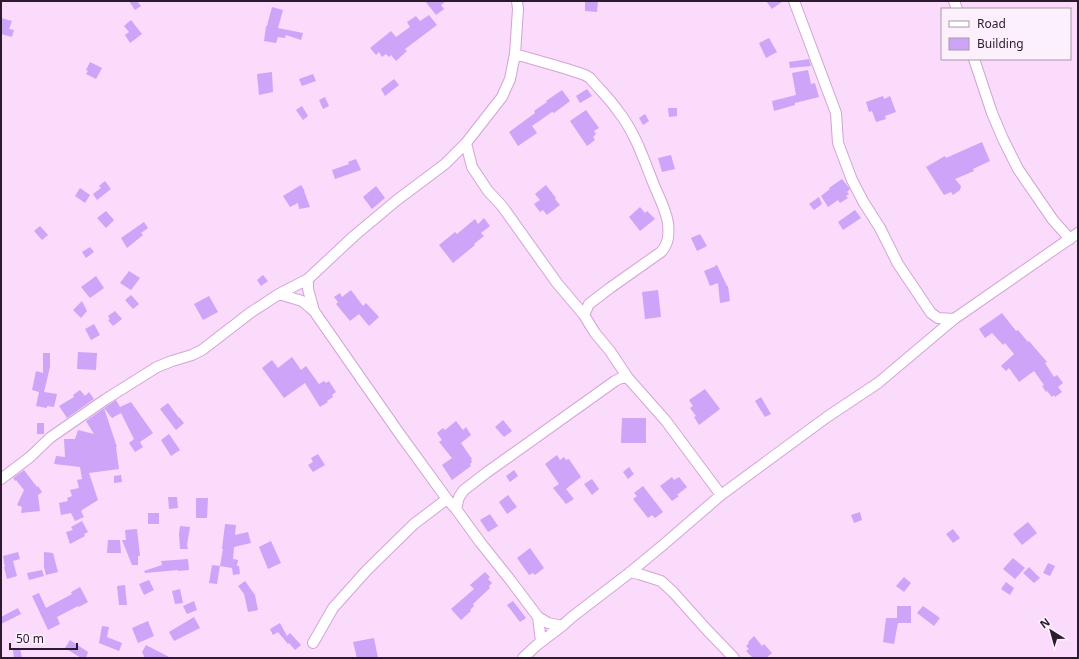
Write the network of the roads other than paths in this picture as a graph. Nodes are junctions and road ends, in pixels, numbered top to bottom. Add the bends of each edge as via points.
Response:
1 (517, 1) edge
2 (794, 1) edge
3 (516, 54) junction
4 (974, 60) edge
5 (466, 143) junction
6 (1074, 236) edge
7 (308, 279) junction
8 (279, 294) junction
9 (314, 311) junction
10 (584, 315) junction
11 (954, 319) junction
12 (628, 378) junction
13 (1, 479) edge
14 (462, 493) junction
15 (721, 495) junction
16 (445, 497) junction
17 (456, 509) junction
18 (630, 572) junction
19 (538, 617) junction
20 (562, 626) junction
21 (541, 642) junction
22 (312, 643) dead end
23 (523, 658) edge
24 (734, 658) edge

1 - 3 street
2 - 11 street via 836,113 838,143 864,203 898,264 931,313 938,318
3 - 5 street via 510,79 502,97
3 - 10 street via 590,78 619,111 631,131 668,222 668,240 661,252 589,304
4 - 6 street via 992,113 1018,169 1053,220
5 - 7 street via 445,164 354,236
5 - 10 street via 472,167 488,191
6 - 11 street
7 - 8 street
7 - 9 street
8 - 9 street via 302,301
8 - 13 street via 207,347 157,367 106,399 51,438
9 - 16 street
10 - 12 street via 594,333
11 - 15 street via 878,384
12 - 14 street via 615,381
12 - 15 street via 666,421
14 - 16 street
14 - 17 street
15 - 18 street
16 - 17 street
16 - 22 street via 366,570 333,608
17 - 19 street
18 - 20 street
18 - 24 street via 661,581
19 - 20 street via 548,623
19 - 21 street
20 - 21 street
21 - 23 street

